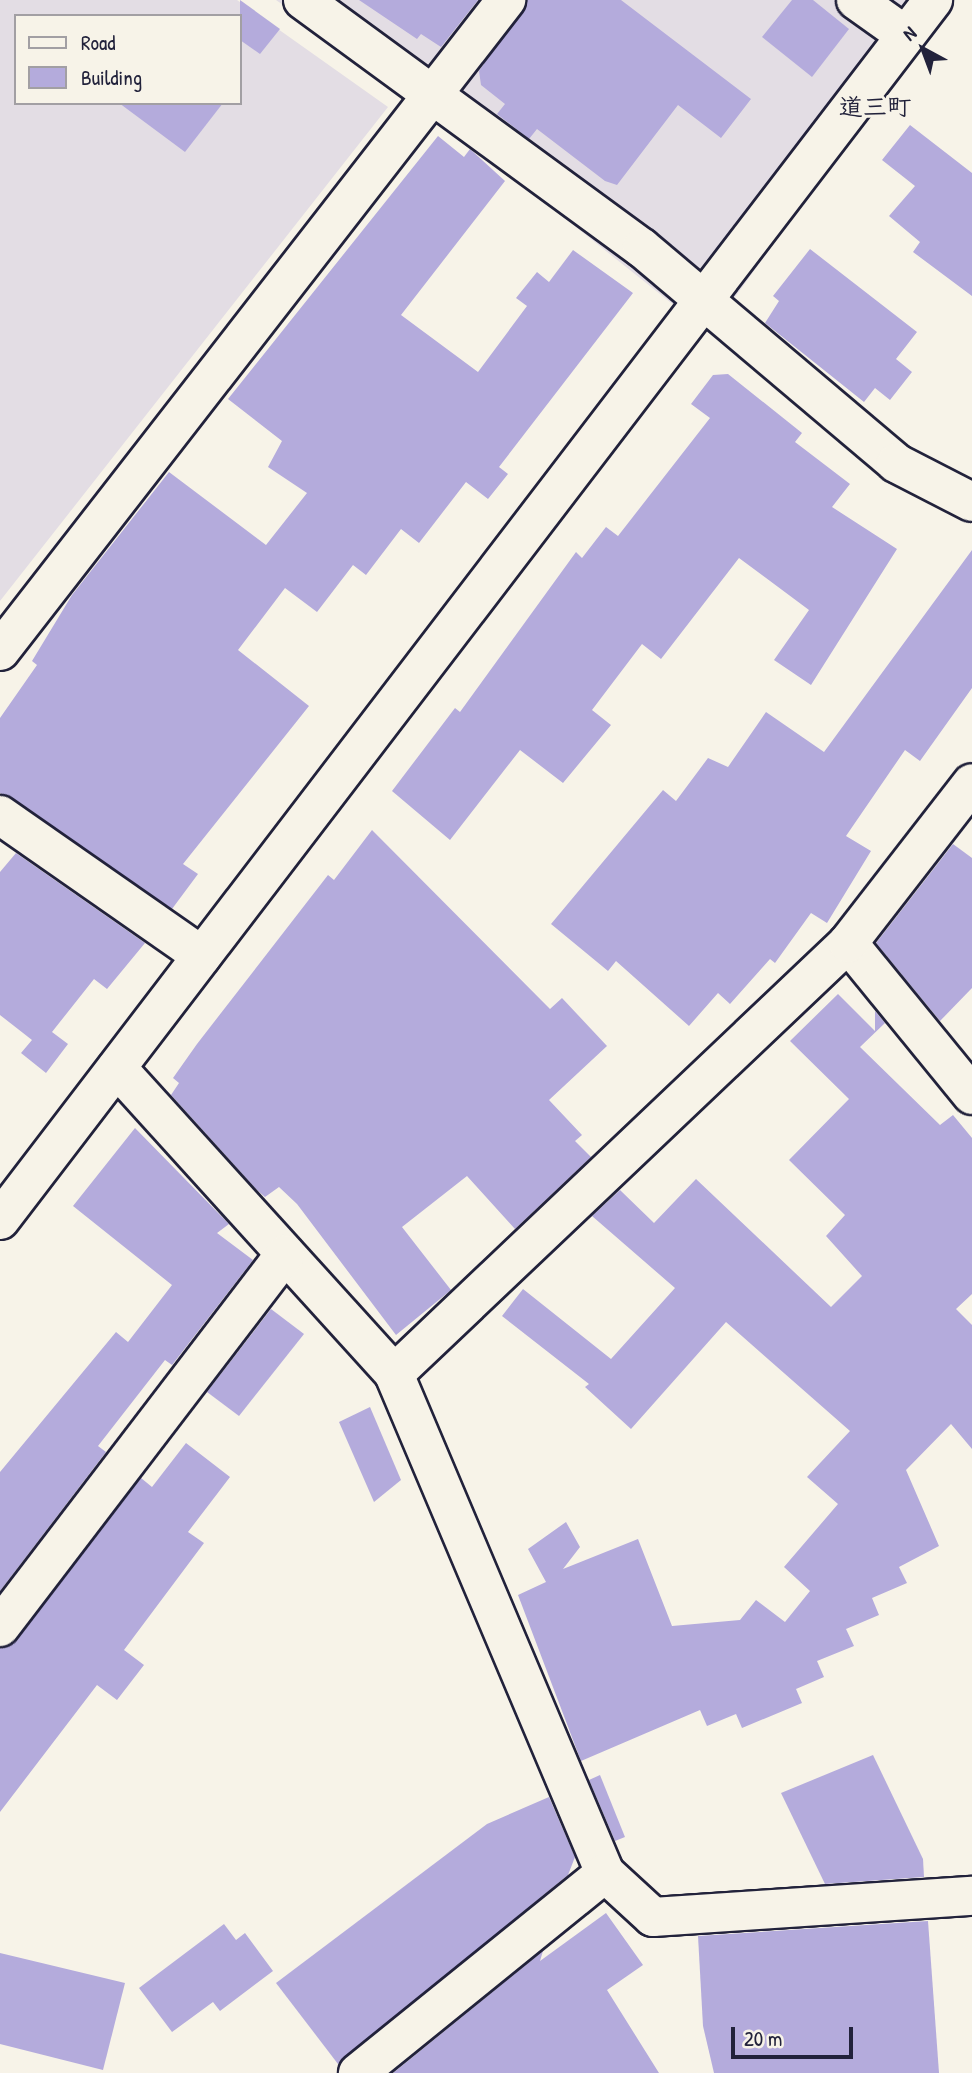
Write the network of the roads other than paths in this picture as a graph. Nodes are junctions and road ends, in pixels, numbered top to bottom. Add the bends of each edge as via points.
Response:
1 (303, 0) edge
2 (506, 0) edge
3 (856, 0) edge
4 (933, 0) edge
5 (905, 35) junction
6 (437, 93) junction
7 (701, 302) junction
8 (972, 502) edge
9 (0, 651) edge
10 (972, 783) edge
11 (0, 815) edge
12 (849, 943) junction
13 (202, 957) junction
14 (117, 1068) junction
15 (972, 1095) edge
16 (0, 1220) edge
17 (285, 1254) junction
18 (394, 1374) junction
19 (0, 1627) edge
20 (605, 1873) junction
21 (972, 1896) edge
22 (358, 2073) edge

1 - 6 street
2 - 6 street
3 - 5 street
4 - 5 street
5 - 7 street
6 - 7 street via 642,248
6 - 9 street
7 - 8 street via 896,463
7 - 13 street
10 - 12 street
11 - 13 street
12 - 15 street
12 - 18 street
13 - 14 street
14 - 16 street
14 - 17 street
17 - 18 street
17 - 19 street
18 - 20 street
20 - 21 street via 653,1917
20 - 22 street

